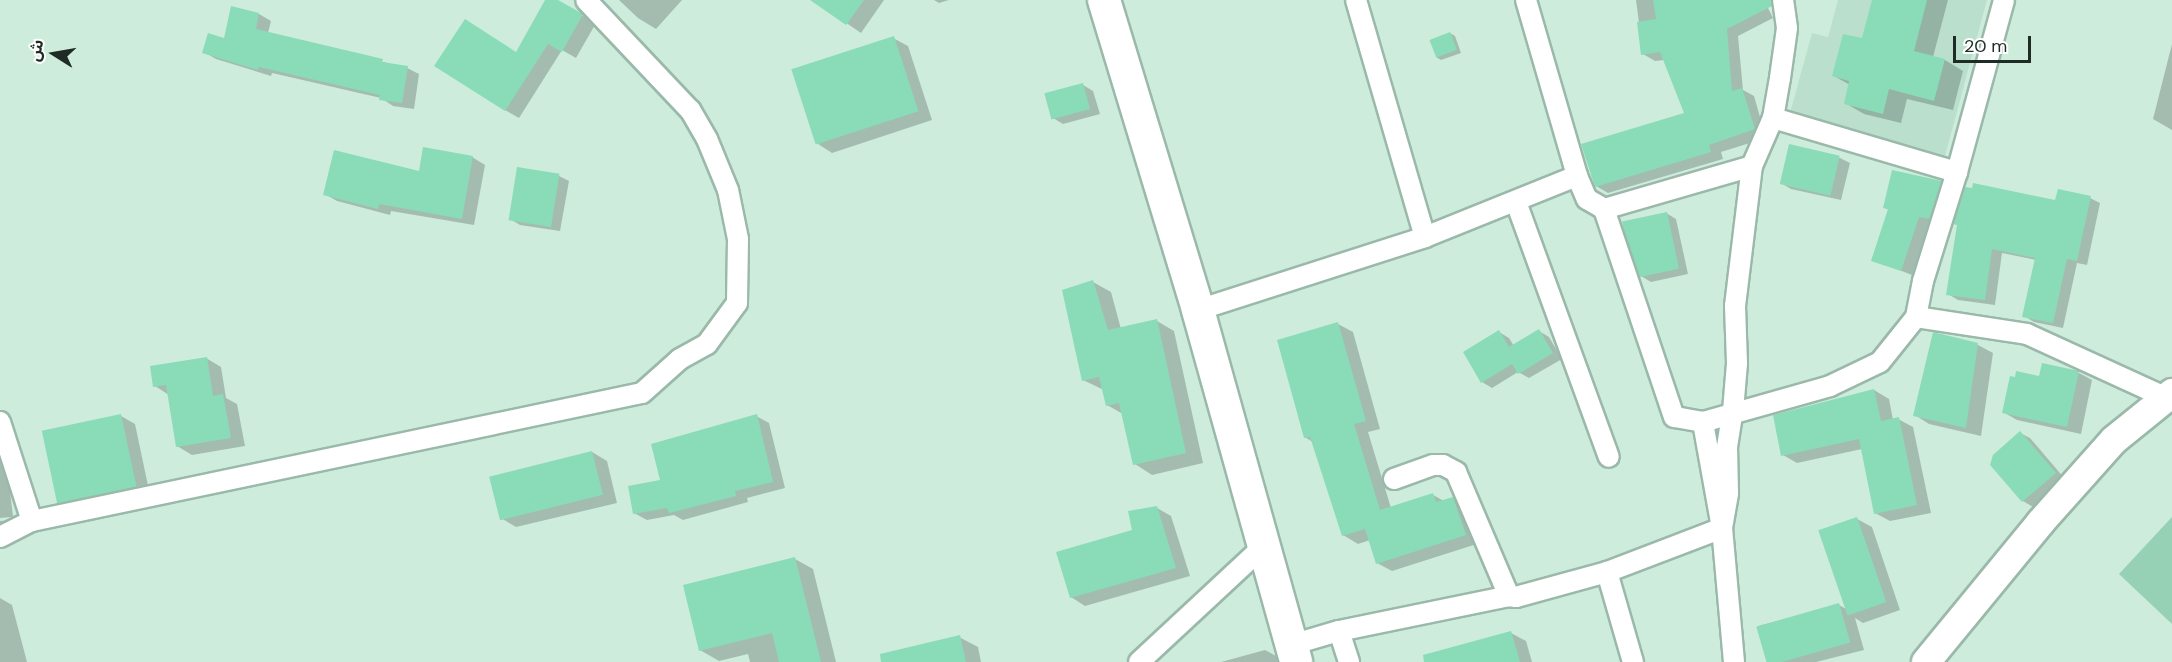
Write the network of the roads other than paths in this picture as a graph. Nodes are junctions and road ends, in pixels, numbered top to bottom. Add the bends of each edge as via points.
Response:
1 (586, 0) edge
2 (1104, 0) edge
3 (1356, 0) edge
4 (1526, 0) edge
5 (1783, 0) edge
6 (2004, 0) edge
7 (1773, 118) junction
8 (1752, 166) junction
9 (1957, 172) junction
10 (1577, 176) junction
11 (1516, 202) junction
12 (1604, 209) junction
13 (1425, 237) junction
14 (1198, 310) junction
15 (1916, 317) junction
16 (2170, 396) edge
17 (1733, 411) junction
18 (0, 422) edge
19 (1703, 422) junction
20 (1609, 457) dead end
21 (1394, 479) dead end
22 (32, 521) junction
23 (1722, 528) junction
24 (0, 537) edge
25 (1265, 545) junction
26 (1607, 572) junction
27 (1509, 596) junction
28 (1339, 632) junction
29 (1293, 654) edge
30 (1139, 662) edge
31 (1349, 662) edge
32 (1633, 662) edge
33 (1734, 662) edge
34 (1926, 662) edge

1 - 22 street via 690,110 728,190 738,239 737,303 707,344 680,359 642,393
2 - 14 main road
3 - 13 street
4 - 10 street
5 - 7 street via 1787,28
6 - 9 street
7 - 8 street
7 - 9 street
8 - 12 street
8 - 17 street via 1735,306 1737,363
9 - 15 street
10 - 11 street
10 - 12 street via 1587,199
11 - 13 street
11 - 20 street
12 - 19 street via 1674,417
13 - 14 street
14 - 25 main road
15 - 16 street via 2027,334
15 - 17 street via 1880,362 1830,386
16 - 34 main road via 2114,440
17 - 19 street
17 - 23 street
18 - 22 street
19 - 23 street
21 - 27 street via 1433,465 1456,472
22 - 24 street
23 - 26 street
23 - 33 street
25 - 29 main road
25 - 30 street
26 - 27 street
26 - 32 street
27 - 28 street
28 - 29 street
28 - 31 street

